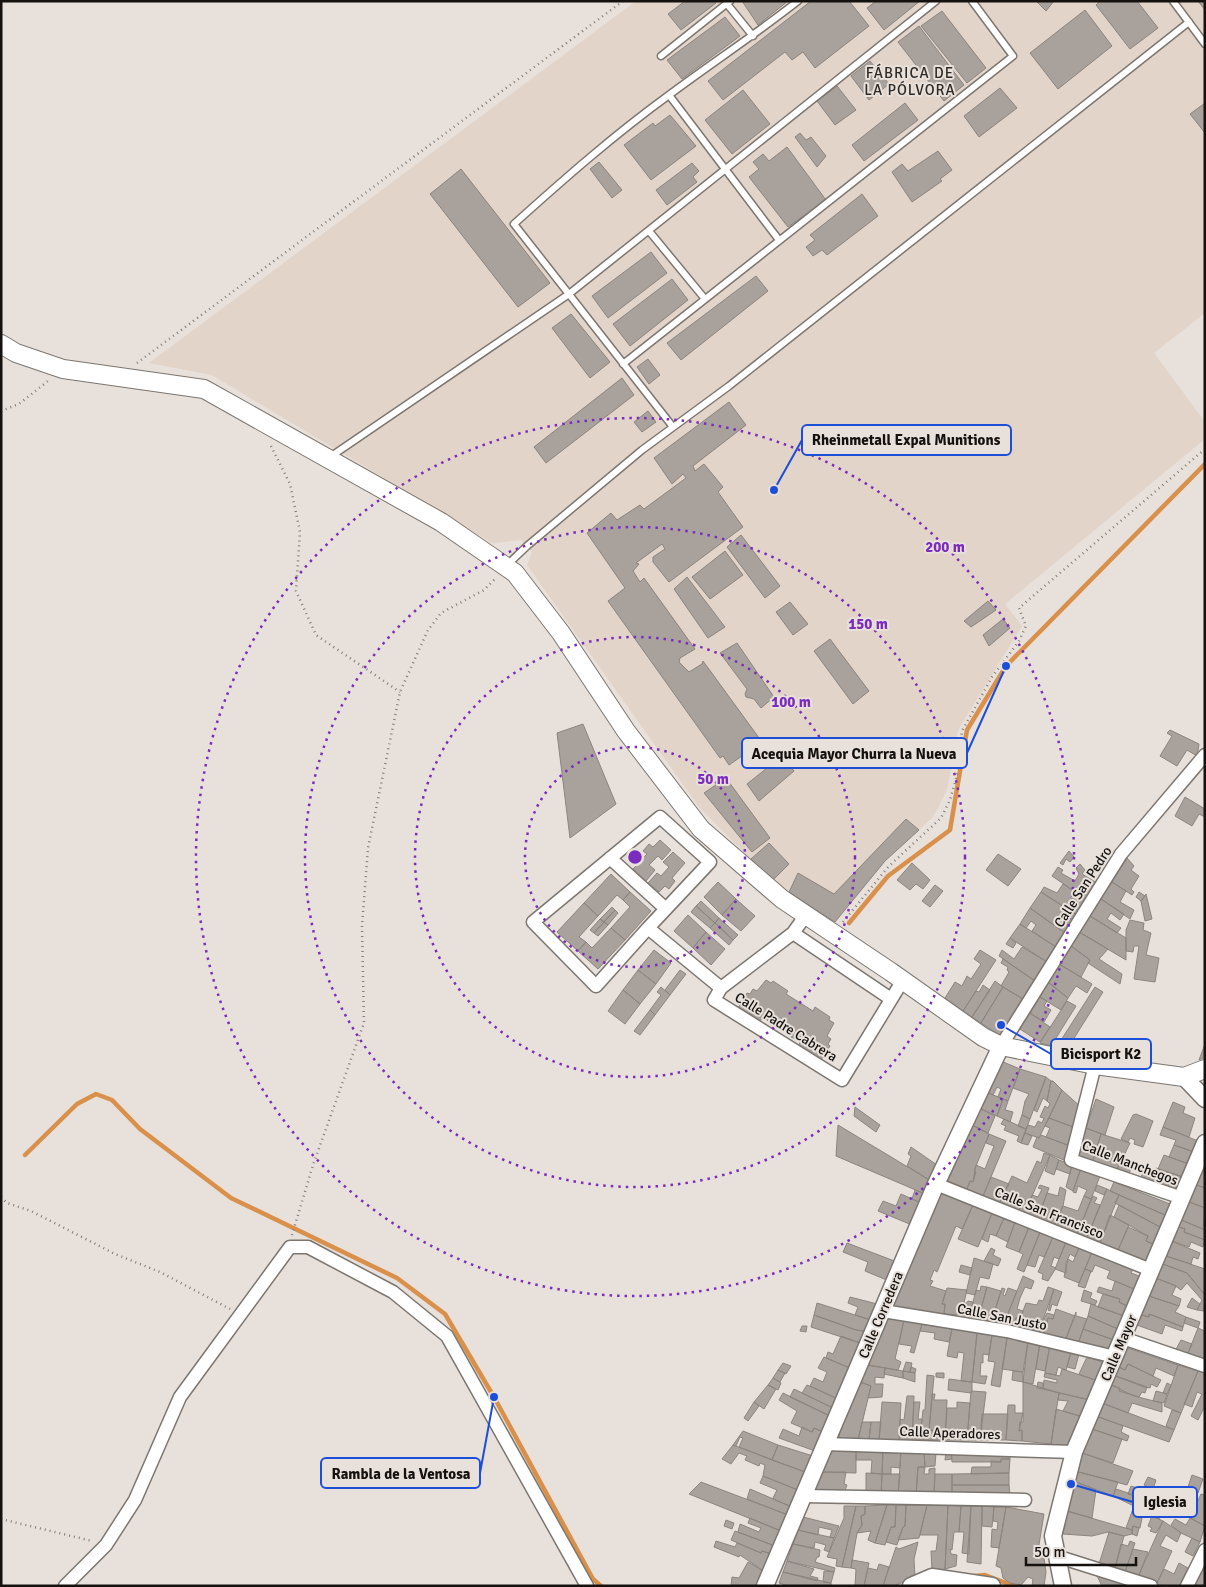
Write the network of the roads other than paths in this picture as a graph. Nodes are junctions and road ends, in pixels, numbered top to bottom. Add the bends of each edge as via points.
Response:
1 (798, 1) edge
2 (936, 1) edge
3 (972, 1) edge
4 (1173, 1) edge
5 (729, 2) edge
6 (1189, 22) junction
7 (753, 36) junction
8 (1205, 44) edge
9 (661, 56) dead end
10 (669, 94) junction
11 (726, 169) junction
12 (649, 231) junction
13 (780, 240) junction
14 (569, 294) junction
15 (705, 299) junction
16 (1, 344) edge
17 (623, 364) junction
18 (673, 427) junction
19 (328, 459) junction
20 (506, 566) junction
21 (1205, 755) edge
22 (610, 858) junction
23 (666, 909) junction
24 (806, 915) junction
25 (648, 928) junction
26 (792, 933) junction
27 (903, 980) junction
28 (721, 988) junction
29 (891, 1000) junction
30 (1001, 1046) junction
31 (1095, 1065) junction
32 (1205, 1069) edge
33 (1184, 1077) junction
34 (1205, 1099) edge
35 (1205, 1143) edge
36 (936, 1184) junction
37 (1182, 1198) junction
38 (1151, 1270) junction
39 (883, 1311) junction
40 (1123, 1338) junction
41 (1115, 1358) junction
42 (1205, 1366) edge
43 (824, 1444) junction
44 (1074, 1452) junction
45 (803, 1496) junction
46 (1025, 1500) dead end
47 (1205, 1550) edge
48 (1059, 1557) junction
49 (65, 1586) edge
50 (587, 1586) edge
51 (765, 1586) edge
52 (911, 1586) edge
53 (992, 1586) edge
54 (1064, 1586) edge
55 (1151, 1586) edge
56 (1187, 1586) edge

1 - 7 lane
2 - 11 lane
3 - 13 lane via 1013,56
4 - 6 lane
5 - 7 lane
5 - 9 lane
6 - 8 lane
6 - 18 lane via 730,386
7 - 10 lane
10 - 11 lane
10 - 14 lane via 593,153 514,224
11 - 12 lane
11 - 13 lane
12 - 14 lane
12 - 15 lane
13 - 15 lane
14 - 17 lane
14 - 19 lane
15 - 17 lane
16 - 19 main road via 16,353 63,369 204,389
17 - 18 lane
18 - 20 lane via 526,546
19 - 20 main road via 441,522
20 - 24 main road via 515,573 561,633 626,731 701,829 782,899
21 - 30 street, Calle San Pedro via 1121,854
22 - 23 street
22 - 23 street via 660,817 710,862
22 - 25 street via 533,922 596,986
23 - 25 street
24 - 26 street
24 - 27 main road
25 - 28 street
26 - 28 street
26 - 29 street
27 - 29 street
27 - 30 main road via 983,1037
28 - 29 street, Calle Padre Cabrera via 714,1000 842,1080
30 - 31 main road
30 - 36 street, Calle Corredera
31 - 33 main road
31 - 37 street, Calle Manchegos via 1071,1160
32 - 33 main road
33 - 34 street
35 - 37 street, Calle Mayor
36 - 38 street, Calle San Francisco
36 - 39 street, Calle Corredera
37 - 38 street, Calle Mayor
38 - 40 street, Calle Mayor
39 - 41 street, Calle San Justo via 1006,1331
39 - 43 street, Calle Corredera
40 - 41 street, Calle Mayor
40 - 42 street
41 - 44 street, Calle Mayor
43 - 44 street, Calle Aperadores
43 - 45 street, Calle Corredera
44 - 48 street, Calle Mayor via 1053,1536
45 - 46 street
45 - 51 street, Calle Corredera
47 - 56 street
48 - 54 street, Calle Mayor
48 - 55 street
49 - 50 street via 106,1545 135,1500 180,1397 290,1247 308,1247 393,1292 448,1336
52 - 53 street via 932,1577

